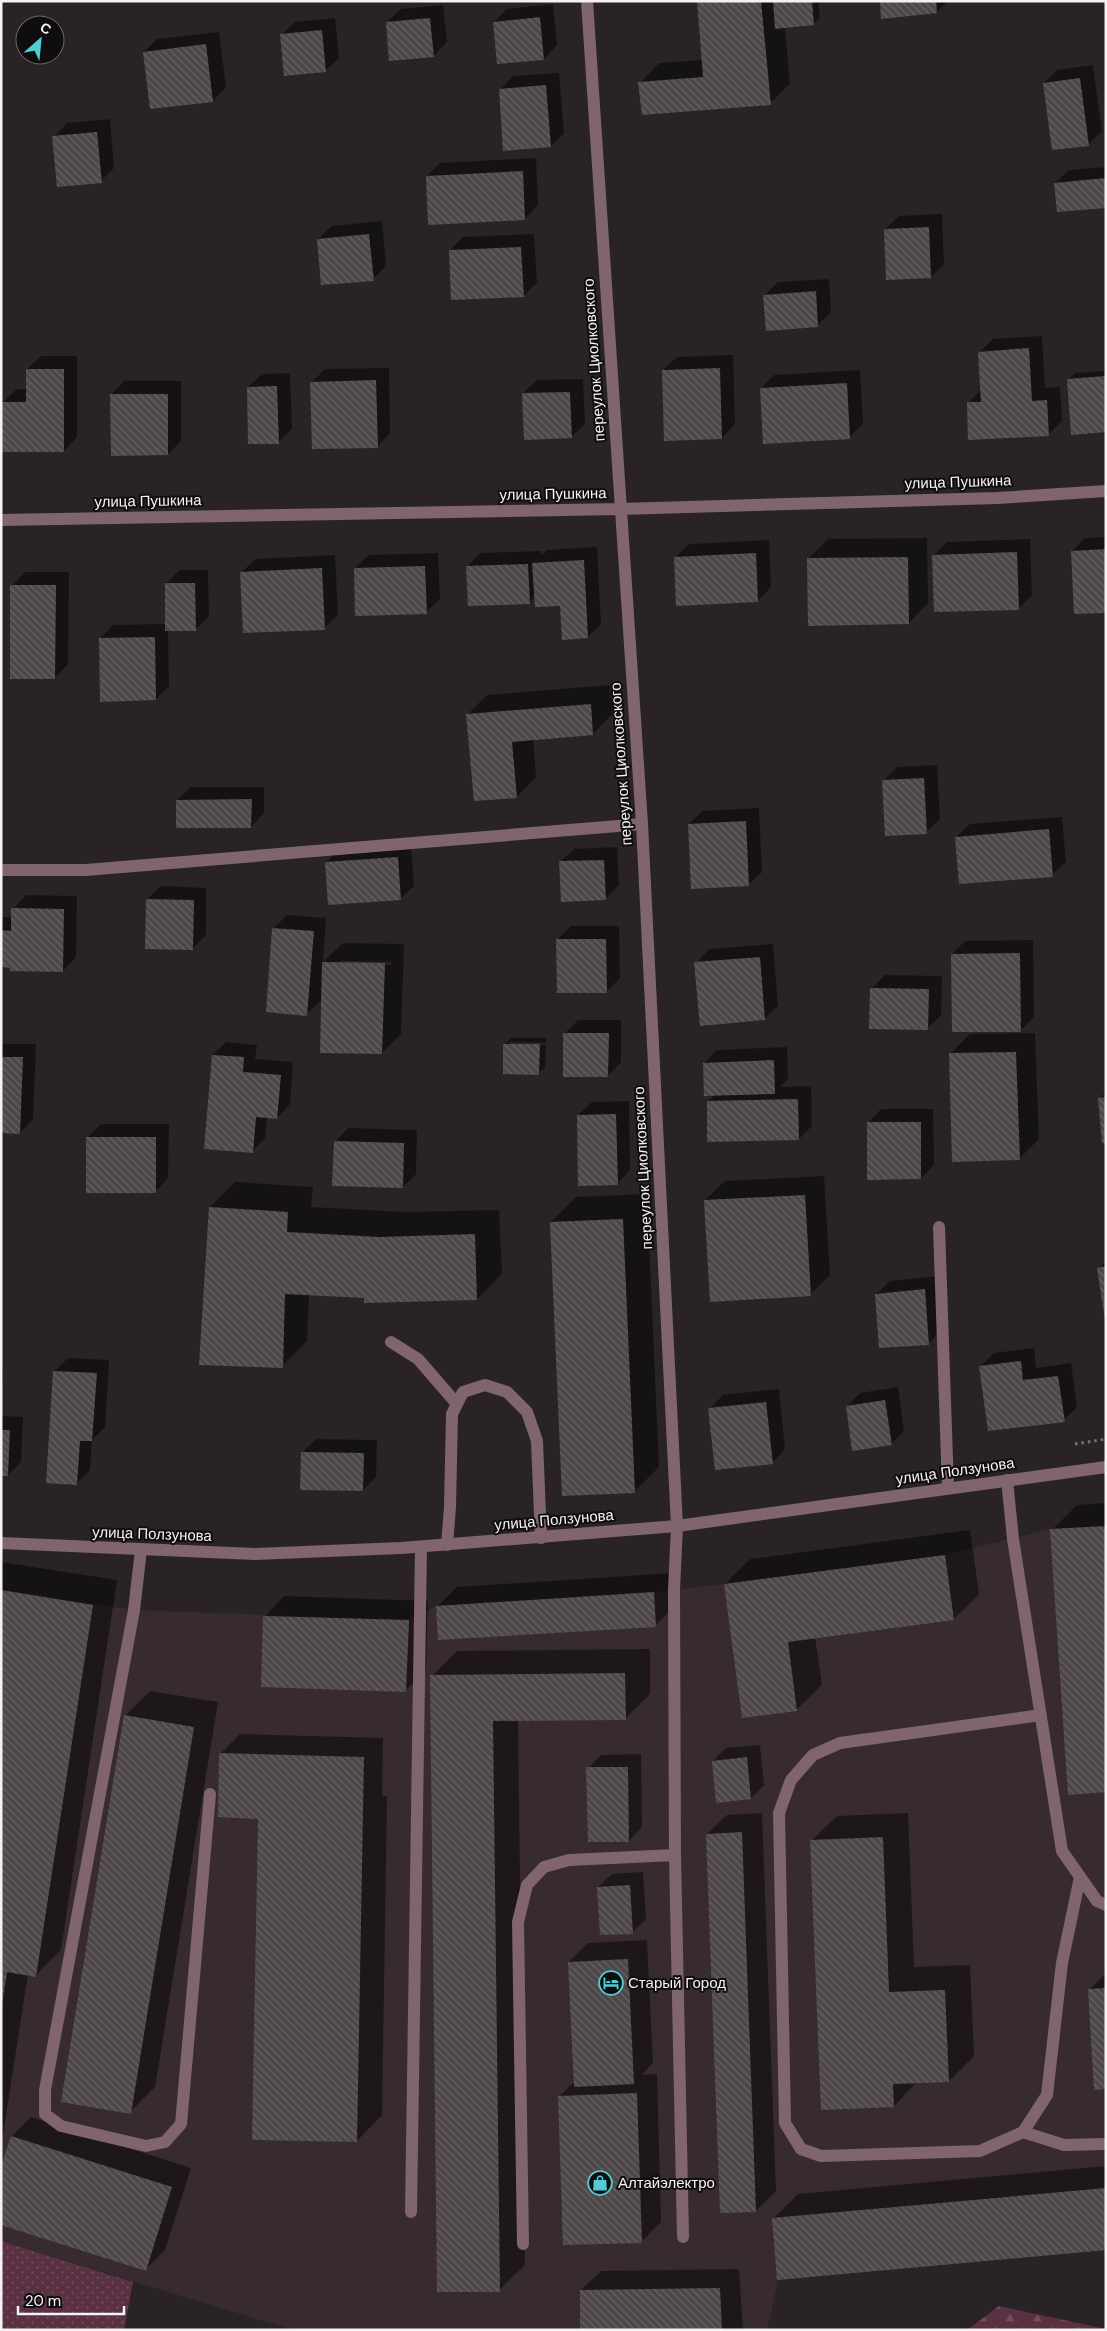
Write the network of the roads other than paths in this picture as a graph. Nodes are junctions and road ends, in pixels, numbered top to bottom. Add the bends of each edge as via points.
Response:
1 (587, 1) edge
2 (1106, 491) edge
3 (620, 509) junction
4 (1, 520) edge
5 (642, 824) junction
6 (1, 870) edge
7 (939, 1227) dead end
8 (391, 1342) dead end
9 (457, 1404) junction
10 (1106, 1467) edge
11 (1008, 1480) junction
12 (948, 1488) junction
13 (677, 1526) junction
14 (541, 1538) junction
15 (1, 1543) edge
16 (447, 1545) junction
17 (421, 1547) junction
18 (141, 1550) junction
19 (1041, 1715) junction
20 (210, 1794) dead end
21 (675, 1854) junction
22 (1080, 1877) junction
23 (1106, 1905) edge
24 (1023, 2132) junction
25 (1106, 2144) edge
26 (411, 2212) dead end
27 (683, 2237) dead end
28 (523, 2244) dead end

1 - 3 street, переулок Циолковского
2 - 3 street, улица Пушкина via 997,498
3 - 4 street, улица Пушкина
3 - 5 street, переулок Циолковского
5 - 6 street via 86,870
5 - 13 street, переулок Циолковского
7 - 12 street
8 - 9 street via 418,1359
9 - 14 street via 463,1392 485,1385 507,1392 527,1412 537,1441
9 - 16 street via 452,1414
10 - 11 street, улица Ползунова
11 - 12 street, улица Ползунова
11 - 19 street via 1013,1539
12 - 13 street, улица Ползунова
13 - 14 street, улица Ползунова
13 - 21 street, переулок Циолковского via 674,1590
14 - 16 street, улица Ползунова
15 - 18 street, улица Ползунова
16 - 17 street, улица Ползунова
17 - 18 street, улица Ползунова via 255,1554
17 - 26 street
18 - 20 street via 134,1610 46,2090 45,2114 61,2126 146,2146 166,2142 181,2124
19 - 22 street via 1062,1851
19 - 24 street via 840,1743 813,1755 791,1780 779,1813 785,2123 801,2148 821,2156 980,2151
21 - 27 street, переулок Циолковского
21 - 28 street via 569,1860 544,1867 528,1885 518,1922
22 - 23 street via 1097,1901
22 - 24 street via 1062,1963 1047,2095
24 - 25 street via 1064,2145

